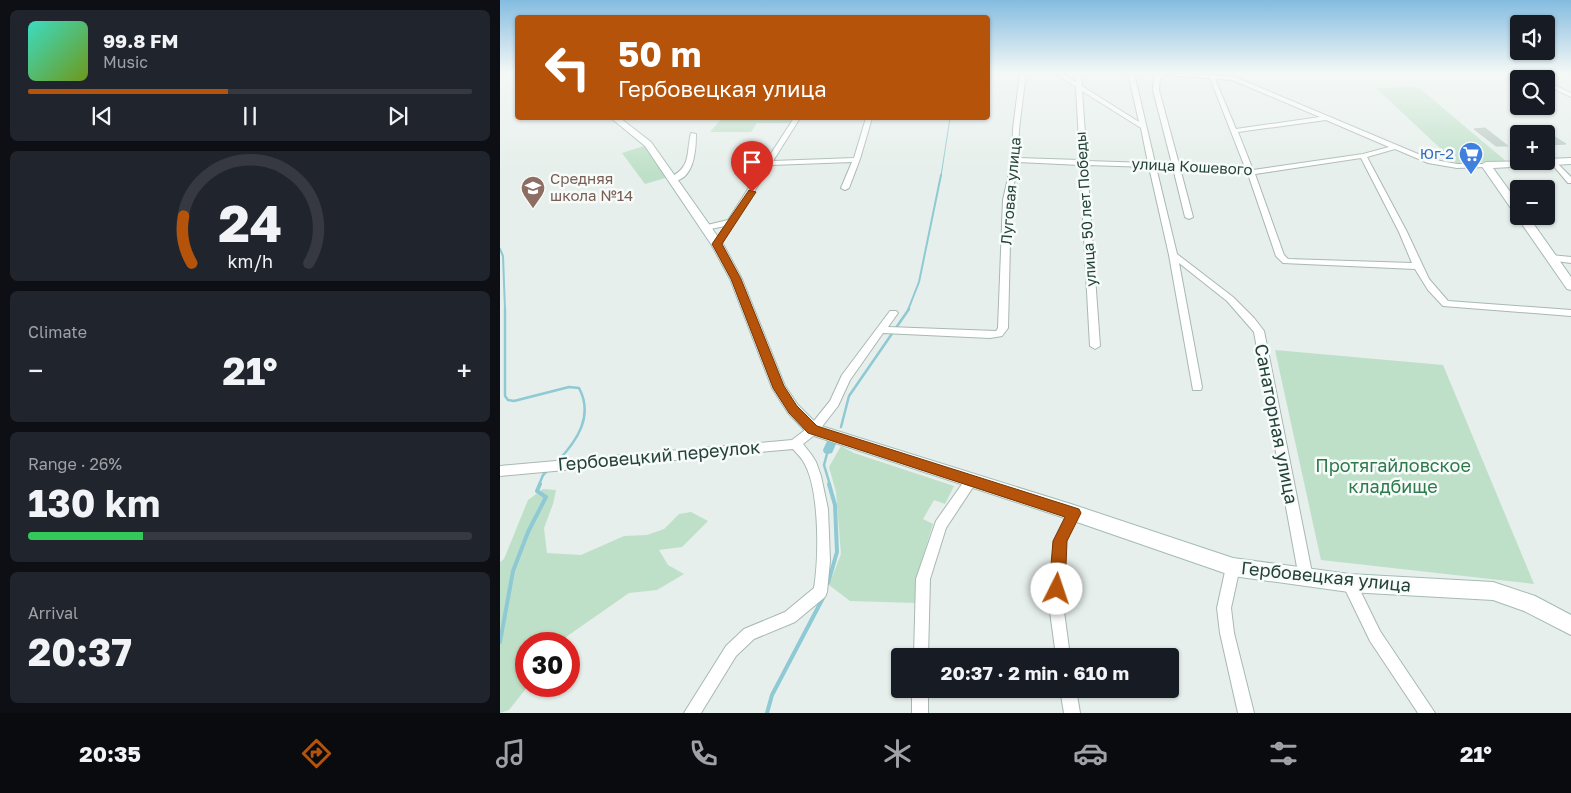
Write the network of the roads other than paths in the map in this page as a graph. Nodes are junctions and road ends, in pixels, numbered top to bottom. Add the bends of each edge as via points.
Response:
1 (1019, 106) edge
2 (1080, 106) edge
3 (1109, 106) edge
4 (1138, 106) edge
5 (1160, 106) edge
6 (1225, 106) edge
7 (1299, 106) edge
8 (1327, 118) junction
9 (618, 120) edge
10 (796, 120) edge
11 (869, 120) edge
12 (1143, 128) junction
13 (1234, 131) junction
14 (693, 134) dead end
15 (1397, 148) junction
16 (1363, 156) junction
17 (857, 159) junction
18 (1015, 160) junction
19 (1571, 161) edge
20 (1555, 162) edge
21 (770, 163) junction
22 (1082, 164) junction
23 (1510, 164) edge
24 (1555, 164) edge
25 (1151, 165) junction
26 (1486, 165) junction
27 (1175, 166) junction
28 (1250, 172) junction
29 (674, 180) junction
30 (1571, 181) edge
31 (845, 188) dead end
32 (1510, 199) edge
33 (1189, 217) dead end
34 (731, 222) junction
35 (1528, 225) edge
36 (706, 228) junction
37 (717, 244) junction
38 (1173, 254) junction
39 (1551, 258) junction
40 (1571, 260) edge
41 (1417, 266) junction
42 (1571, 286) edge
43 (893, 313) dead end
44 (1571, 313) edge
45 (890, 331) junction
46 (1095, 346) dead end
47 (1197, 387) dead end
48 (813, 430) junction
49 (795, 444) junction
50 (500, 471) edge
51 (971, 481) junction
52 (1074, 513) junction
53 (1233, 567) junction
54 (1306, 578) junction
55 (1349, 582) junction
56 (1571, 625) edge
57 (921, 648) edge
58 (1062, 648) edge
59 (920, 698) edge
60 (1070, 698) edge
61 (692, 713) edge
62 (920, 713) edge
63 (1072, 713) edge
64 (1246, 713) edge
65 (1427, 713) edge

1 - 18 street, Луговая улица
2 - 22 street, улица 50 лет Победы
3 - 12 street
4 - 12 street
5 - 27 street
6 - 13 street
7 - 8 street
8 - 13 street
8 - 15 street
9 - 29 street, Гербовецкая улица via 648,144
10 - 21 street
11 - 17 street
12 - 25 street
13 - 28 street
14 - 29 street via 689,165
15 - 16 street, улица Кошевого
15 - 26 street via 1428,161 1457,166
16 - 28 street, улица Кошевого
16 - 41 street
17 - 21 street
17 - 31 street
18 - 22 street, улица Кошевого
18 - 45 street, Луговая улица via 1008,200 1003,328 999,334
19 - 20 street
21 - 34 street
22 - 25 street, улица Кошевого
22 - 46 street, улица 50 лет Победы
23 - 26 street
24 - 30 street
25 - 27 street, улица Кошевого
25 - 38 street
26 - 32 street
27 - 28 street, улица Кошевого
27 - 33 street
28 - 41 street via 1280,256 1286,261
29 - 36 street, Гербовецкая улица
34 - 36 street
34 - 37 street
35 - 39 street
36 - 37 street, Гербовецкая улица
37 - 48 street, Гербовецкая улица via 736,279 779,388
38 - 47 street
38 - 54 street, Санаторная улица via 1250,318 1259,331
39 - 40 street
39 - 42 street
41 - 44 street via 1434,294 1446,304
43 - 45 street
45 - 48 street via 846,378 834,403
48 - 49 street
48 - 51 street, Гербовецкая улица
49 - 50 street, Гербовецкий переулок
49 - 61 street via 810,460 819,498 824,557 820,592 790,617 749,634 731,651
51 - 52 street, Гербовецкая улица
51 - 57 street via 940,525 923,579
52 - 53 street, Гербовецкая улица
52 - 58 street via 1060,541 1056,604
53 - 54 street, Гербовецкая улица
53 - 64 street via 1224,608
54 - 55 street, Гербовецкая улица
55 - 56 street, Гербовецкая улица via 1493,591 1528,603
55 - 65 street via 1375,636
59 - 62 street
60 - 63 street

